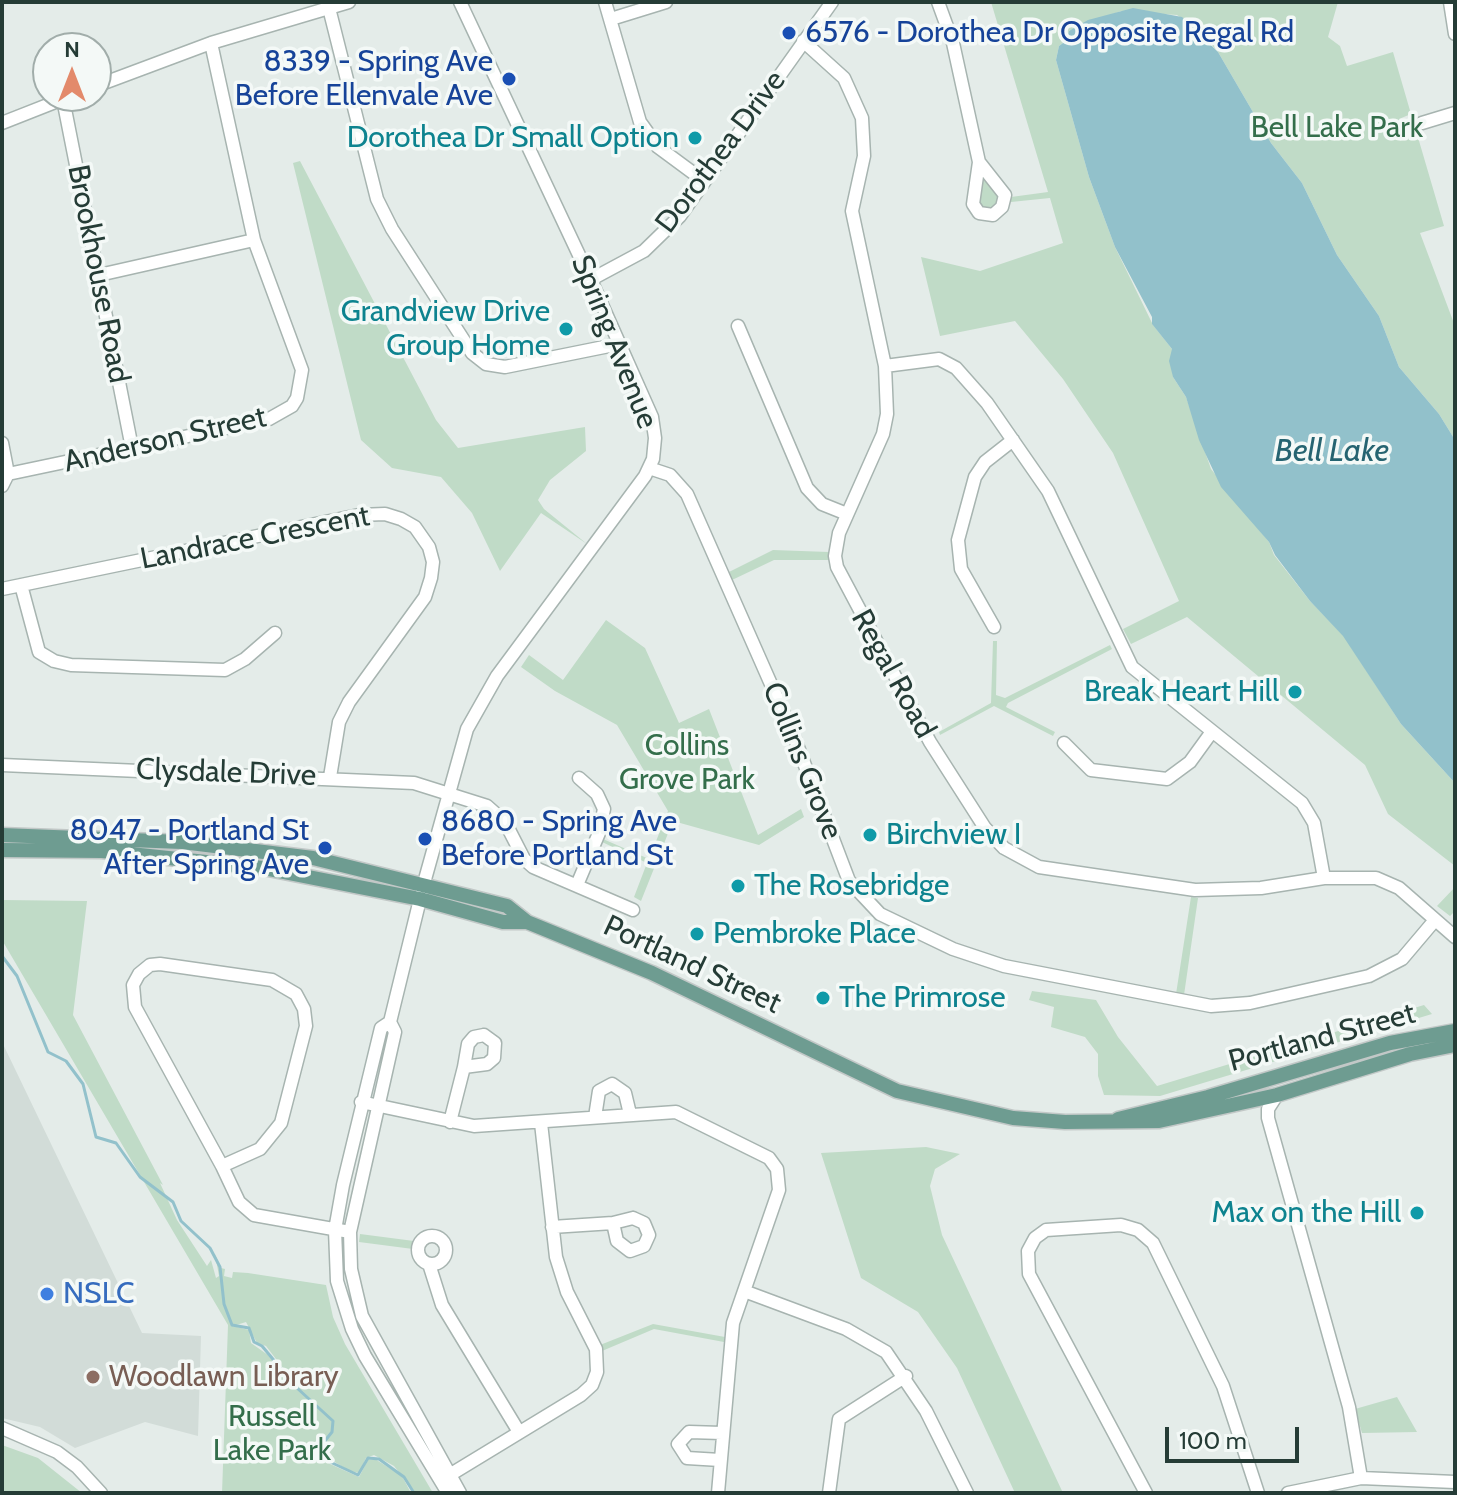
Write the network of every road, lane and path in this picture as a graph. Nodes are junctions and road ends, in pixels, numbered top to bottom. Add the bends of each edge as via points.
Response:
1 (349, 2) edge
2 (460, 2) edge
3 (605, 2) edge
4 (666, 2) edge
5 (832, 2) edge
6 (938, 2) edge
7 (1450, 2) edge
8 (329, 8) junction
9 (611, 19) junction
10 (1455, 34) edge
11 (803, 41) junction
12 (211, 43) junction
13 (112, 80) edge
14 (32, 111) edge
15 (70, 112) edge
16 (1455, 113) edge
17 (2, 123) edge
18 (1422, 123) dead end
19 (979, 162) dead end
20 (704, 181) junction
21 (254, 240) junction
22 (99, 275) junction
23 (590, 280) junction
24 (738, 326) dead end
25 (619, 344) junction
26 (885, 366) junction
27 (1013, 440) junction
28 (2, 443) edge
29 (132, 448) junction
30 (649, 468) junction
31 (5, 480) edge
32 (847, 514) junction
33 (21, 585) junction
34 (2, 589) edge
35 (994, 627) dead end
36 (275, 633) dead end
37 (1211, 733) junction
38 (1064, 743) dead end
39 (2, 765) edge
40 (330, 777) junction
41 (579, 778) dead end
42 (449, 792) junction
43 (2, 835) edge
44 (2, 850) edge
45 (1324, 878) junction
46 (424, 883) junction
47 (577, 885) junction
48 (420, 899) junction
49 (633, 910) dead end
50 (1435, 920) junction
51 (527, 922) junction
52 (1455, 937) edge
53 (390, 1022) junction
54 (1455, 1031) edge
55 (1455, 1045) edge
56 (464, 1067) dead end
57 (1277, 1095) junction
58 (361, 1102) junction
59 (376, 1105) junction
60 (630, 1114) junction
61 (595, 1117) junction
62 (1110, 1121) junction
63 (450, 1122) junction
64 (541, 1123) junction
65 (222, 1166) junction
66 (613, 1223) dead end
67 (552, 1227) junction
68 (335, 1230) junction
69 (350, 1232) junction
70 (429, 1264) dead end
71 (744, 1291) junction
72 (906, 1376) junction
73 (2, 1428) edge
74 (519, 1432) junction
75 (722, 1433) junction
76 (720, 1460) junction
77 (445, 1478) junction
78 (1361, 1478) junction
79 (1455, 1482) edge
80 (101, 1493) edge
81 (448, 1493) edge
82 (460, 1493) edge
83 (718, 1493) edge
84 (829, 1493) edge
85 (967, 1493) edge
86 (1146, 1493) edge
87 (1258, 1493) edge
88 (1288, 1493) edge

1 - 8 street
2 - 23 street, Spring Avenue
3 - 9 street
4 - 9 street
5 - 11 street, Dorothea Drive
6 - 19 street via 953,43
7 - 10 street
8 - 12 street
8 - 25 street via 377,199 472,353 486,364 505,367
9 - 20 street via 640,122 668,157
11 - 20 street, Dorothea Drive
11 - 26 street, Regal Road via 844,78 862,118 864,156 852,211
12 - 13 street
12 - 21 street, Anderson Street
14 - 17 street
15 - 22 street, Brookhouse Road
16 - 18 street
20 - 23 street, Dorothea Drive via 651,245
21 - 22 street
21 - 29 street, Anderson Street via 299,358 302,381 297,398 269,419
22 - 29 street, Brookhouse Road
23 - 25 street, Spring Avenue
24 - 32 street via 807,488 822,504
25 - 30 street, Spring Avenue via 652,417 655,451
26 - 27 street via 930,359 947,362 987,403
26 - 32 street, Regal Road via 883,434
27 - 35 street via 975,477 958,540 961,569
27 - 37 street via 1048,491 1132,667
28 - 31 street
29 - 31 street, Anderson Street
30 - 42 street, Spring Avenue via 484,695 467,729
30 - 50 street, Collins Grove via 670,475 687,494 793,734 849,881 880,914 953,949 1004,966 1211,1006 1250,1003 1369,976 1402,959
32 - 45 street, Regal Road via 835,551 840,574 930,742 985,828 1004,848 1057,871 1195,890 1261,888
33 - 34 street, Landrace Crescent
33 - 36 street via 39,652 62,663 225,670
33 - 40 street, Landrace Crescent via 359,515 385,514 415,527 433,562 425,597 349,702 334,738
37 - 38 street via 1190,762 1167,779 1091,770
37 - 45 street via 1305,808 1316,831
39 - 40 street, Clysdale Drive
40 - 42 street, Clysdale Drive via 414,783
41 - 47 street via 604,809
42 - 46 street, Spring Avenue
42 - 47 street, Clysdale Drive via 498,812 524,859
43 - 46 main road, Portland Street via 222,846 313,858
44 - 48 main road, Portland Street via 180,857
45 - 50 street, Regal Road via 1382,879
46 - 48 street, Spring Avenue
46 - 51 main road, Portland Street via 507,906
47 - 49 street, Clysdale Drive
48 - 51 main road, Portland Street via 503,922
48 - 53 street, Spring Avenue
50 - 52 street, Regal Road
51 - 62 main road, Portland Street via 640,968 897,1091 1013,1118
53 - 58 street via 381,1028
53 - 59 street via 395,1032
54 - 62 main road, Portland Street via 1390,1043
55 - 57 main road, Portland Street
56 - 63 street
57 - 62 main road, Portland Street via 1159,1121
57 - 78 street via 1268,1118 1349,1407
58 - 59 street
58 - 68 street
59 - 63 street
59 - 69 street
60 - 61 street
60 - 61 street via 625,1093 612,1084 599,1091
60 - 71 street via 664,1111 689,1116 773,1163 780,1183 777,1201
61 - 64 street
63 - 64 street via 493,1127
64 - 67 street
65 - 65 street via 260,1149 278,1129 306,1026 304,1009 289,988 272,980 150,965 133,985 135,1007
65 - 68 street via 239,1202 254,1215
66 - 67 street
67 - 74 street via 558,1268 596,1349 598,1366 586,1391
68 - 69 street
68 - 77 street via 337,1281 352,1329
69 - 77 street via 351,1269 362,1316
70 - 74 street via 442,1305
71 - 72 street via 865,1338 886,1352
71 - 75 street via 729,1341
72 - 84 street via 839,1419
72 - 85 street
73 - 80 street via 57,1452
74 - 77 street
75 - 76 street
75 - 76 street via 689,1432 678,1444 687,1458
76 - 83 street
77 - 81 street
77 - 82 street
78 - 79 street
78 - 88 street
86 - 87 street via 1029,1274 1028,1251 1046,1230 1121,1225 1153,1243 1223,1386

